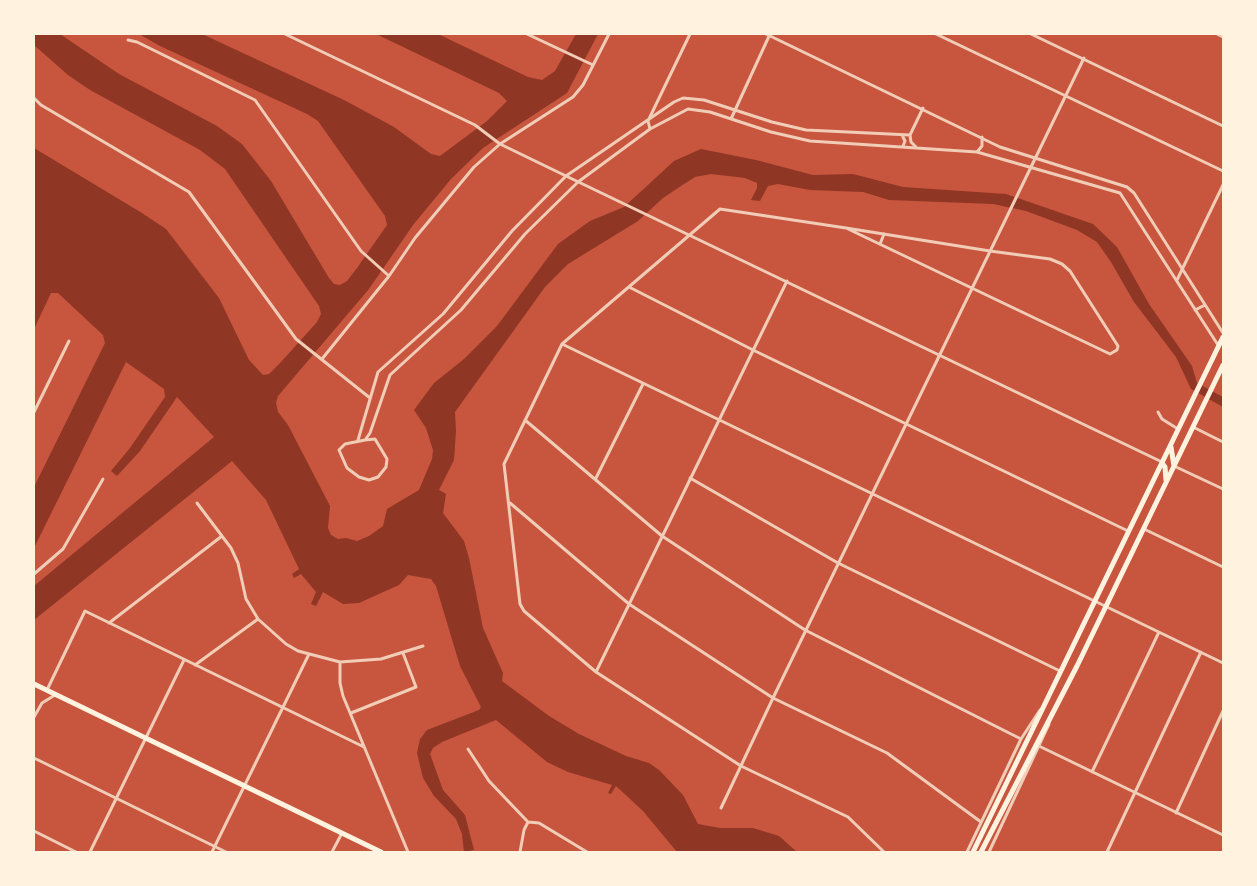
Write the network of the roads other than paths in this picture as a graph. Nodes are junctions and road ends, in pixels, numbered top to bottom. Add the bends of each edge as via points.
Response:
1 (285, 34) edge
2 (527, 34) edge
3 (609, 34) edge
4 (690, 34) edge
5 (768, 34) edge
6 (936, 34) edge
7 (1032, 34) edge
8 (1217, 34) edge
9 (1223, 37) edge
10 (128, 40) dead end
11 (1084, 58) junction
12 (593, 66) junction
13 (1065, 96) junction
14 (34, 98) edge
15 (923, 108) junction
16 (736, 110) junction
17 (731, 119) junction
18 (648, 121) junction
19 (1223, 126) edge
20 (650, 129) junction
21 (902, 135) junction
22 (910, 135) junction
23 (982, 137) junction
24 (500, 144) junction
25 (903, 146) junction
26 (916, 147) junction
27 (977, 152) junction
28 (1034, 158) junction
29 (1052, 164) junction
30 (1030, 167) junction
31 (1223, 171) edge
32 (1049, 172) junction
33 (566, 176) junction
34 (578, 182) junction
35 (1223, 185) edge
36 (846, 228) junction
37 (884, 234) junction
38 (690, 235) junction
39 (880, 244) junction
40 (990, 251) junction
41 (1182, 269) junction
42 (389, 276) junction
43 (1177, 280) junction
44 (787, 281) junction
45 (629, 287) junction
46 (972, 288) junction
47 (1205, 304) junction
48 (1195, 310) junction
49 (1223, 333) edge
50 (1223, 337) edge
51 (69, 341) dead end
52 (562, 344) junction
53 (1219, 346) junction
54 (753, 350) junction
55 (940, 354) junction
56 (322, 359) junction
57 (1223, 365) edge
58 (643, 384) junction
59 (370, 398) junction
60 (34, 412) edge
61 (1158, 412) dead end
62 (718, 419) junction
63 (525, 420) junction
64 (906, 423) junction
65 (1193, 427) junction
66 (1178, 430) junction
67 (358, 440) junction
68 (365, 440) junction
69 (1223, 442) edge
70 (1171, 444) junction
71 (1162, 463) junction
72 (1174, 466) junction
73 (596, 478) junction
74 (690, 478) junction
75 (103, 479) dead end
76 (1166, 483) junction
77 (1223, 489) edge
78 (872, 493) junction
79 (509, 502) junction
80 (197, 503) dead end
81 (1144, 529) junction
82 (1129, 531) junction
83 (222, 536) junction
84 (662, 536) junction
85 (838, 563) junction
86 (1223, 567) edge
87 (34, 574) edge
88 (1095, 601) junction
89 (629, 604) junction
90 (1106, 607) junction
91 (258, 619) junction
92 (109, 623) junction
93 (805, 630) junction
94 (1159, 632) junction
95 (423, 646) dead end
96 (1201, 652) junction
97 (403, 653) junction
98 (309, 654) junction
99 (184, 660) junction
100 (340, 662) junction
101 (1223, 662) edge
102 (195, 666) junction
103 (596, 672) junction
104 (1061, 672) junction
105 (34, 684) edge
106 (47, 690) junction
107 (1049, 694) junction
108 (56, 695) junction
109 (773, 698) junction
110 (282, 708) junction
111 (1223, 710) edge
112 (351, 713) junction
113 (1053, 714) junction
114 (34, 717) edge
115 (146, 738) junction
116 (1021, 739) junction
117 (364, 747) junction
118 (1040, 747) junction
119 (468, 749) dead end
120 (34, 758) edge
121 (741, 766) junction
122 (1092, 772) junction
123 (244, 785) junction
124 (1135, 794) junction
125 (116, 799) junction
126 (721, 808) dead end
127 (1176, 813) junction
128 (528, 822) junction
129 (981, 822) junction
130 (34, 831) edge
131 (342, 833) junction
132 (1223, 835) edge
133 (215, 847) junction
134 (76, 852) edge
135 (90, 852) edge
136 (212, 852) edge
137 (226, 852) edge
138 (332, 852) edge
139 (381, 852) edge
140 (408, 852) edge
141 (520, 852) edge
142 (587, 852) edge
143 (884, 852) edge
144 (967, 852) edge
145 (974, 852) edge
146 (981, 852) edge
147 (989, 852) edge
148 (1107, 852) edge

1 - 24 street via 475,125
2 - 12 street
3 - 12 street
4 - 18 street
5 - 15 street
5 - 16 street
6 - 13 street
7 - 11 street
8 - 9 street
10 - 42 street via 255,100 365,256
11 - 13 street
11 - 19 street
12 - 24 street via 573,97
13 - 28 street
13 - 31 street
14 - 56 street via 189,192 296,339
15 - 22 street
15 - 23 street
16 - 17 street
16 - 18 street via 704,100 683,98
16 - 21 street via 806,130
17 - 20 street via 705,110 688,109
17 - 25 street via 810,141
18 - 20 street
18 - 33 street
20 - 34 street
21 - 22 street
21 - 25 street
22 - 26 street
23 - 27 street via 982,146
23 - 28 street via 1000,147
24 - 33 street
24 - 42 street via 474,168 415,238
25 - 26 street
26 - 27 street
27 - 30 street
28 - 29 street
28 - 30 street
29 - 32 street
29 - 41 street via 1127,187
30 - 32 street
30 - 40 street
32 - 43 street via 1120,193
33 - 34 street
33 - 59 street via 512,231 443,314 378,372
34 - 38 street
34 - 68 street via 525,234 461,310 390,375
35 - 41 street
36 - 37 street
36 - 38 street via 720,210
36 - 39 street
37 - 39 street
37 - 40 street
38 - 44 street
38 - 45 street
39 - 46 street
40 - 46 street
40 - 46 street via 1050,259 1062,264 1070,271 1118,346 1114,354 1110,354
41 - 43 street
41 - 47 street
42 - 56 street
43 - 48 street
44 - 54 street
44 - 55 street
45 - 52 street
45 - 54 street
46 - 55 street
47 - 48 street
47 - 49 street
48 - 53 street
50 - 53 main road
51 - 60 street
52 - 58 street
52 - 63 street
53 - 66 main road
54 - 62 street
54 - 64 street
55 - 64 street
55 - 71 street
56 - 59 street
57 - 65 main road
58 - 62 street
58 - 73 street
59 - 67 street
61 - 66 street via 1162,419
62 - 74 street
62 - 78 street
63 - 73 street
63 - 79 street via 504,464
64 - 78 street
64 - 82 street
65 - 69 street
65 - 72 main road
66 - 70 main road
67 - 68 street
67 - 68 street via 345,444 339,450 347,468 369,480 378,477 386,467 387,459 375,439
70 - 71 main road
70 - 72 main road
71 - 76 main road
71 - 82 main road
72 - 76 main road
72 - 77 street
73 - 84 street
74 - 84 street
74 - 85 street
75 - 87 street via 63,550
76 - 81 main road
78 - 85 street
78 - 88 street
79 - 89 street
79 - 103 street via 520,604 524,611
80 - 83 street
81 - 86 street
81 - 90 main road
82 - 88 main road
83 - 91 street via 238,563 246,599
83 - 92 street
84 - 89 street
84 - 93 street
85 - 93 street
85 - 104 street
88 - 90 street
88 - 104 main road
89 - 103 street
89 - 109 street
90 - 94 street
90 - 113 main road
91 - 98 street via 286,644
91 - 102 street
92 - 99 street
92 - 106 street via 85,611
93 - 109 street
93 - 116 street
94 - 96 street
94 - 122 street
95 - 97 street
96 - 101 street
96 - 124 street
97 - 100 street via 381,659
97 - 112 street via 416,687
98 - 100 street
98 - 110 street
99 - 102 street
99 - 115 street
100 - 112 street via 340,683
102 - 110 street
103 - 121 street
104 - 107 main road
105 - 106 main road
106 - 108 main road
107 - 116 street
107 - 145 main road
108 - 114 street via 42,703
108 - 115 main road
109 - 121 street
109 - 129 street via 887,753
110 - 117 street
110 - 123 street
111 - 127 street
112 - 117 street
113 - 118 street
113 - 146 main road
115 - 123 main road
115 - 125 street
116 - 129 street
117 - 140 street
118 - 122 street
118 - 147 street
119 - 128 street via 489,781
120 - 125 street
121 - 126 street
121 - 143 street via 848,817
122 - 124 street
123 - 131 main road
123 - 133 street
124 - 127 street
124 - 148 street
125 - 133 street
125 - 135 street
127 - 132 street
128 - 141 street
128 - 142 street via 539,823
129 - 144 street
130 - 134 street
131 - 138 street
131 - 139 main road
133 - 136 street
133 - 137 street

